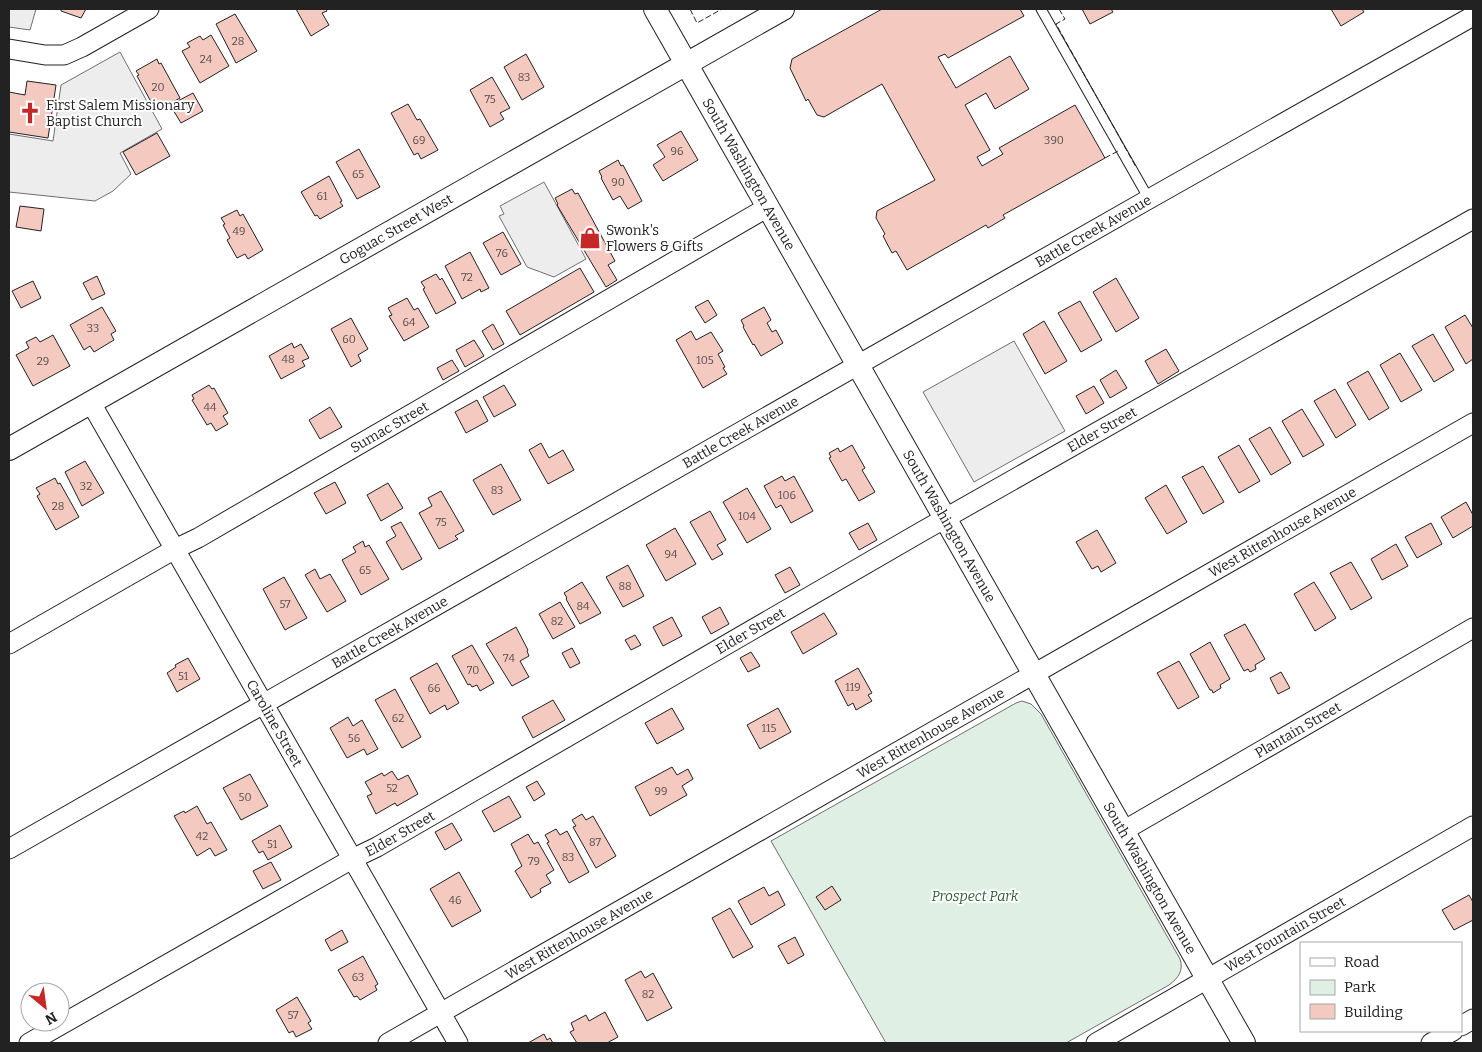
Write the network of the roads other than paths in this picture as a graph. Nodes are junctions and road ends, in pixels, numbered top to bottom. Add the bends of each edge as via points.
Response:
1 (149, 9) edge
2 (655, 9) edge
3 (784, 9) edge
4 (1041, 9) edge
5 (1473, 16) edge
6 (9, 49) edge
7 (686, 64) junction
8 (1149, 199) junction
9 (768, 207) junction
10 (1473, 219) edge
11 (858, 365) junction
12 (91, 403) junction
13 (1473, 423) edge
14 (9, 449) edge
15 (945, 518) junction
16 (175, 549) junction
17 (1473, 628) edge
18 (9, 644) edge
19 (1034, 675) junction
20 (263, 703) junction
21 (1473, 826) edge
22 (1123, 831) junction
23 (9, 849) edge
24 (352, 859) junction
25 (1208, 980) junction
26 (441, 1014) junction
27 (1473, 1019) edge
28 (1462, 1025) edge
29 (1451, 1032) edge
30 (29, 1043) edge
31 (388, 1043) edge
32 (458, 1043) edge
33 (1096, 1043) edge
34 (1244, 1043) edge
35 (1431, 1043) edge

1 - 6 street via 64,55
2 - 7 street, South Washington Avenue
3 - 7 street, Goguac Street West
4 - 8 lane
5 - 8 street, Battle Creek Avenue
7 - 9 street, South Washington Avenue
7 - 12 street, Goguac Street West
8 - 11 street, Battle Creek Avenue
9 - 11 street, South Washington Avenue
9 - 16 street, Sumac Street
10 - 15 street, Elder Street
11 - 15 street, South Washington Avenue
11 - 20 street, Battle Creek Avenue
12 - 14 street, Goguac Street West
12 - 16 street, Caroline Street
13 - 19 street, West Rittenhouse Avenue
15 - 19 street, South Washington Avenue
15 - 24 street, Elder Street
16 - 18 street, Sumac Street
16 - 20 street, Caroline Street
17 - 22 street, Plantain Street
19 - 22 street, South Washington Avenue
19 - 26 street, West Rittenhouse Avenue
20 - 23 street, Battle Creek Avenue
20 - 24 street, Caroline Street
21 - 25 street, West Fountain Street
22 - 25 street, South Washington Avenue
24 - 26 street, Caroline Street
24 - 30 street, Elder Street
25 - 33 street, West Fountain Street
25 - 34 street, South Washington Avenue
26 - 31 street, West Rittenhouse Avenue
26 - 32 street, Caroline Street
27 - 28 street
29 - 35 street

